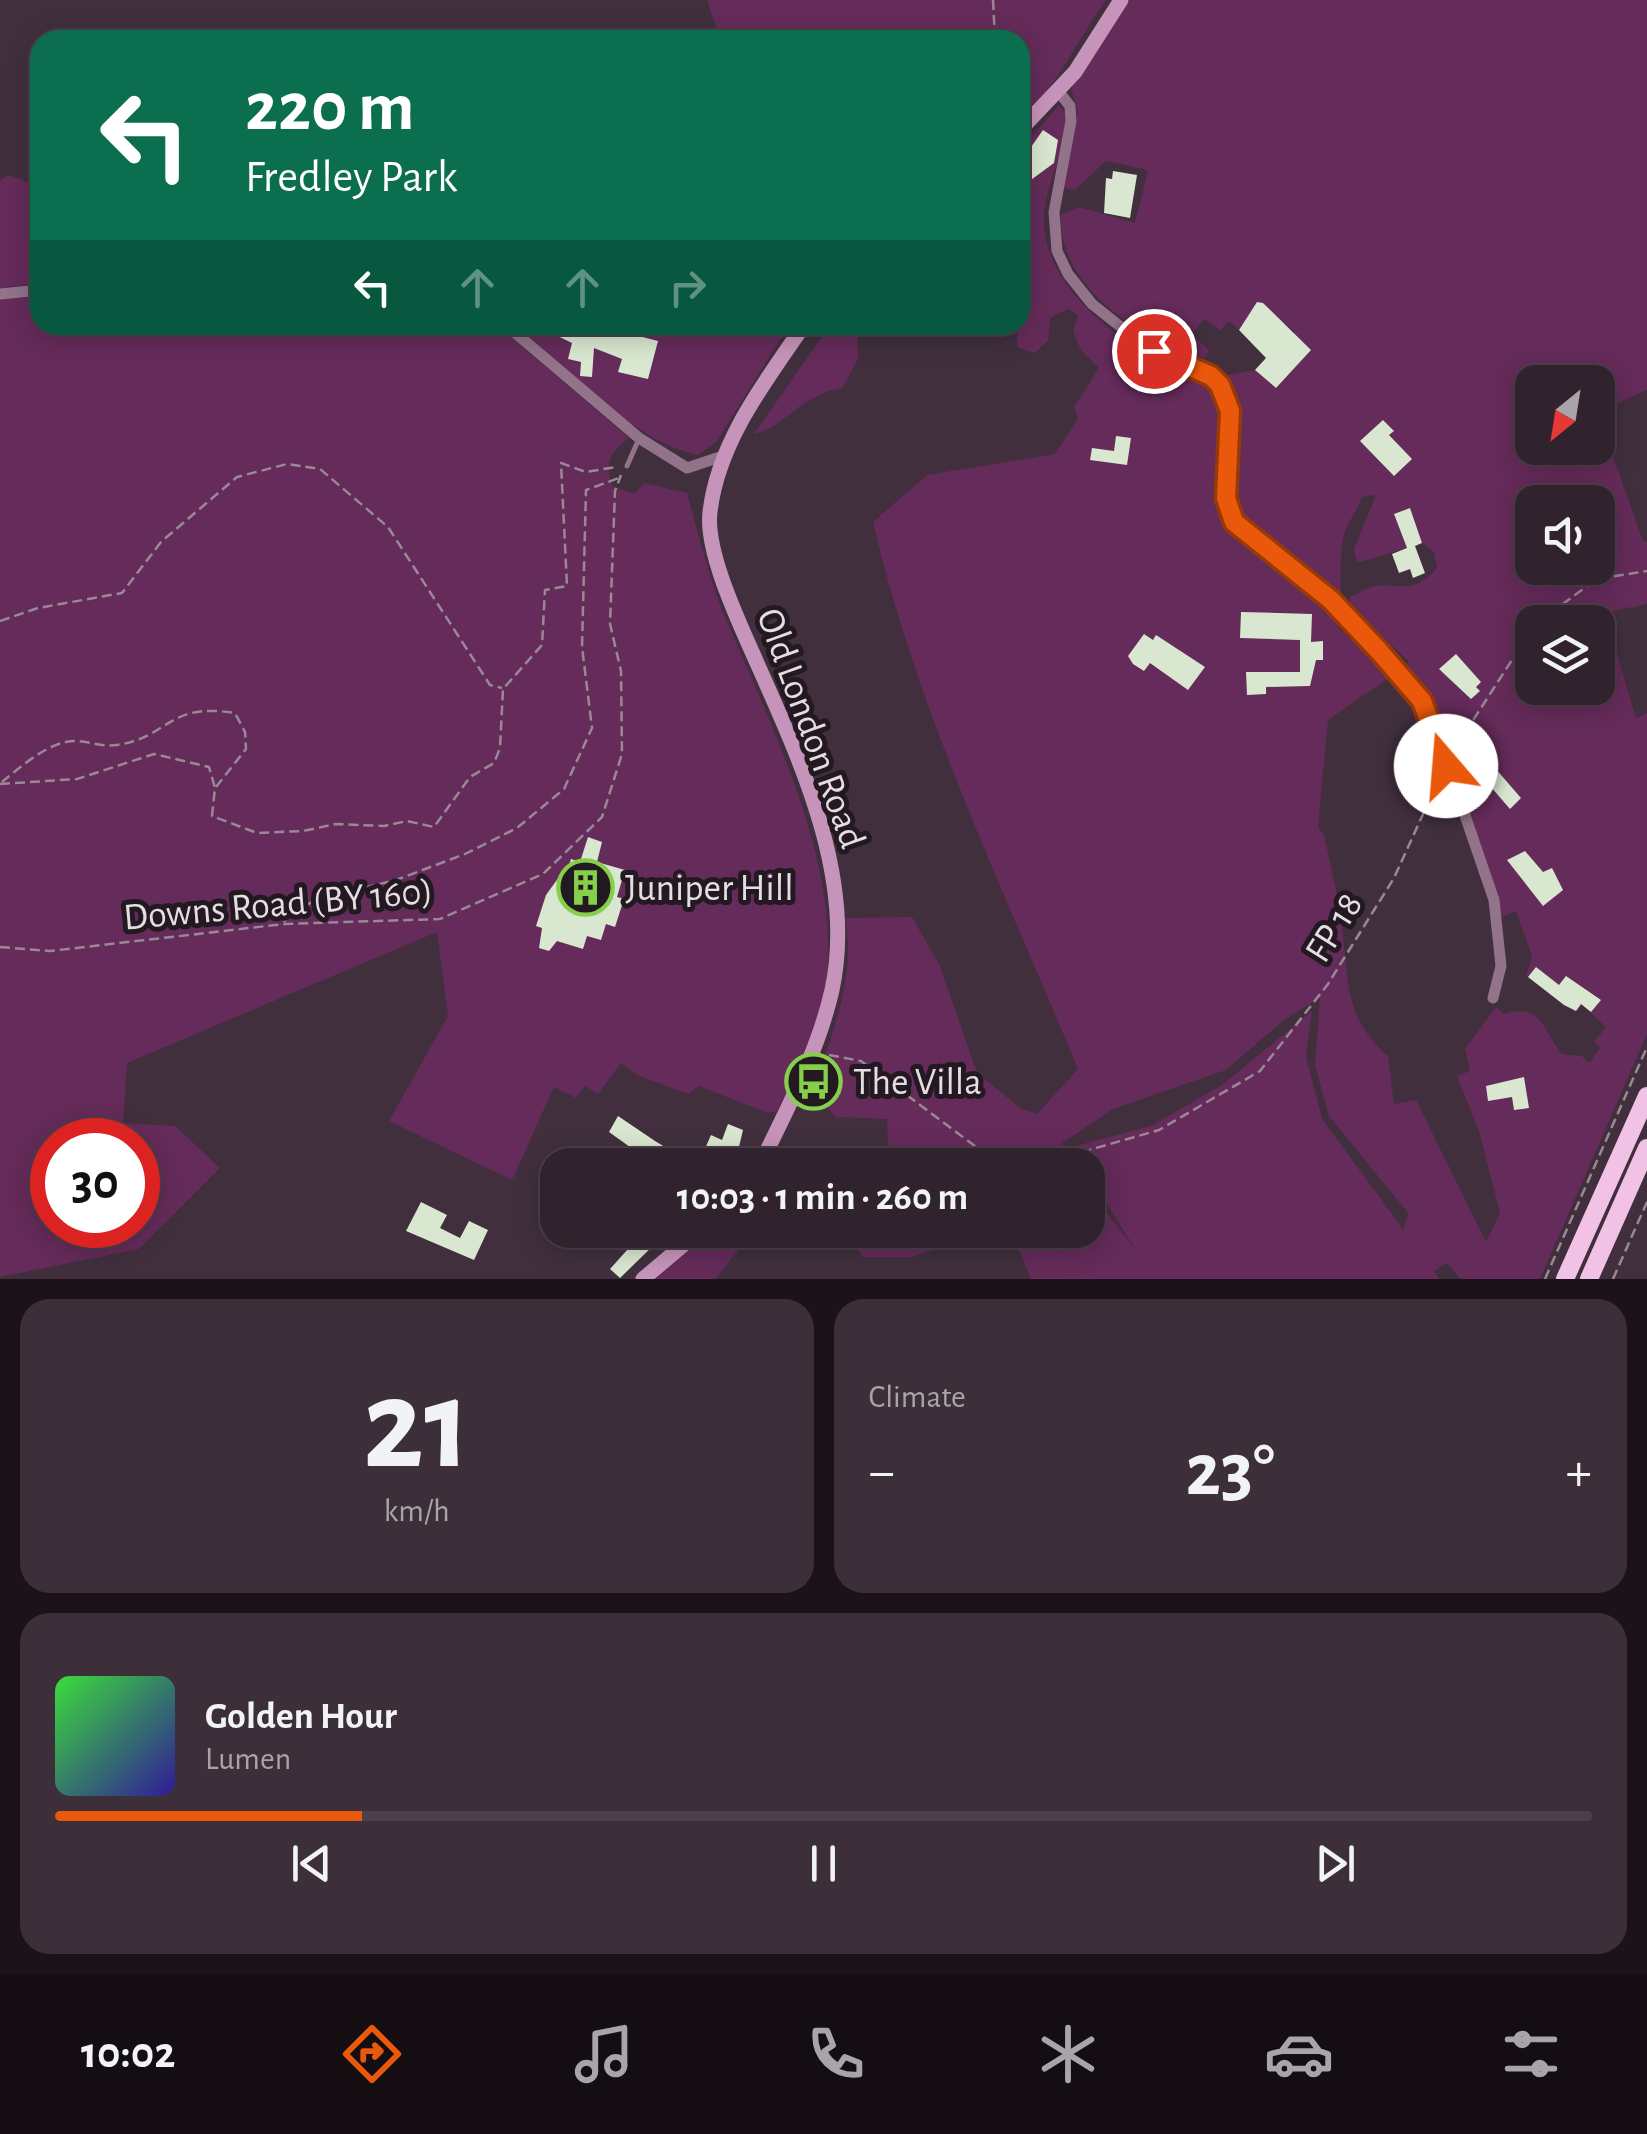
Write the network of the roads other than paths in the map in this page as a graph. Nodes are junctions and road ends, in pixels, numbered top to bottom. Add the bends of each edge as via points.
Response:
1 (1121, 0) edge
2 (1058, 91) junction
3 (1030, 120) edge
4 (30, 291) edge
5 (0, 294) edge
6 (518, 335) edge
7 (798, 335) edge
8 (640, 438) junction
9 (723, 456) junction
10 (627, 466) road end
11 (1492, 998) dead end
12 (1647, 1096) edge
13 (768, 1148) edge
14 (1647, 1148) edge
15 (680, 1248) edge
16 (643, 1279) edge
17 (1565, 1279) edge
18 (1588, 1279) edge

1 - 2 main road
2 - 3 main road
2 - 11 street via 1070,106 1071,121 1054,212 1068,274 1092,304 1136,339 1220,385 1230,411 1226,498 1234,522 1331,600 1427,710 1494,900 1502,966
4 - 5 street
6 - 8 street
7 - 9 main road, Old London Road
8 - 9 street via 687,468
8 - 10 lane
9 - 13 main road, Old London Road via 709,516 718,560 821,826 832,884 832,986 812,1051
12 - 17 highway
14 - 18 highway
15 - 16 main road

